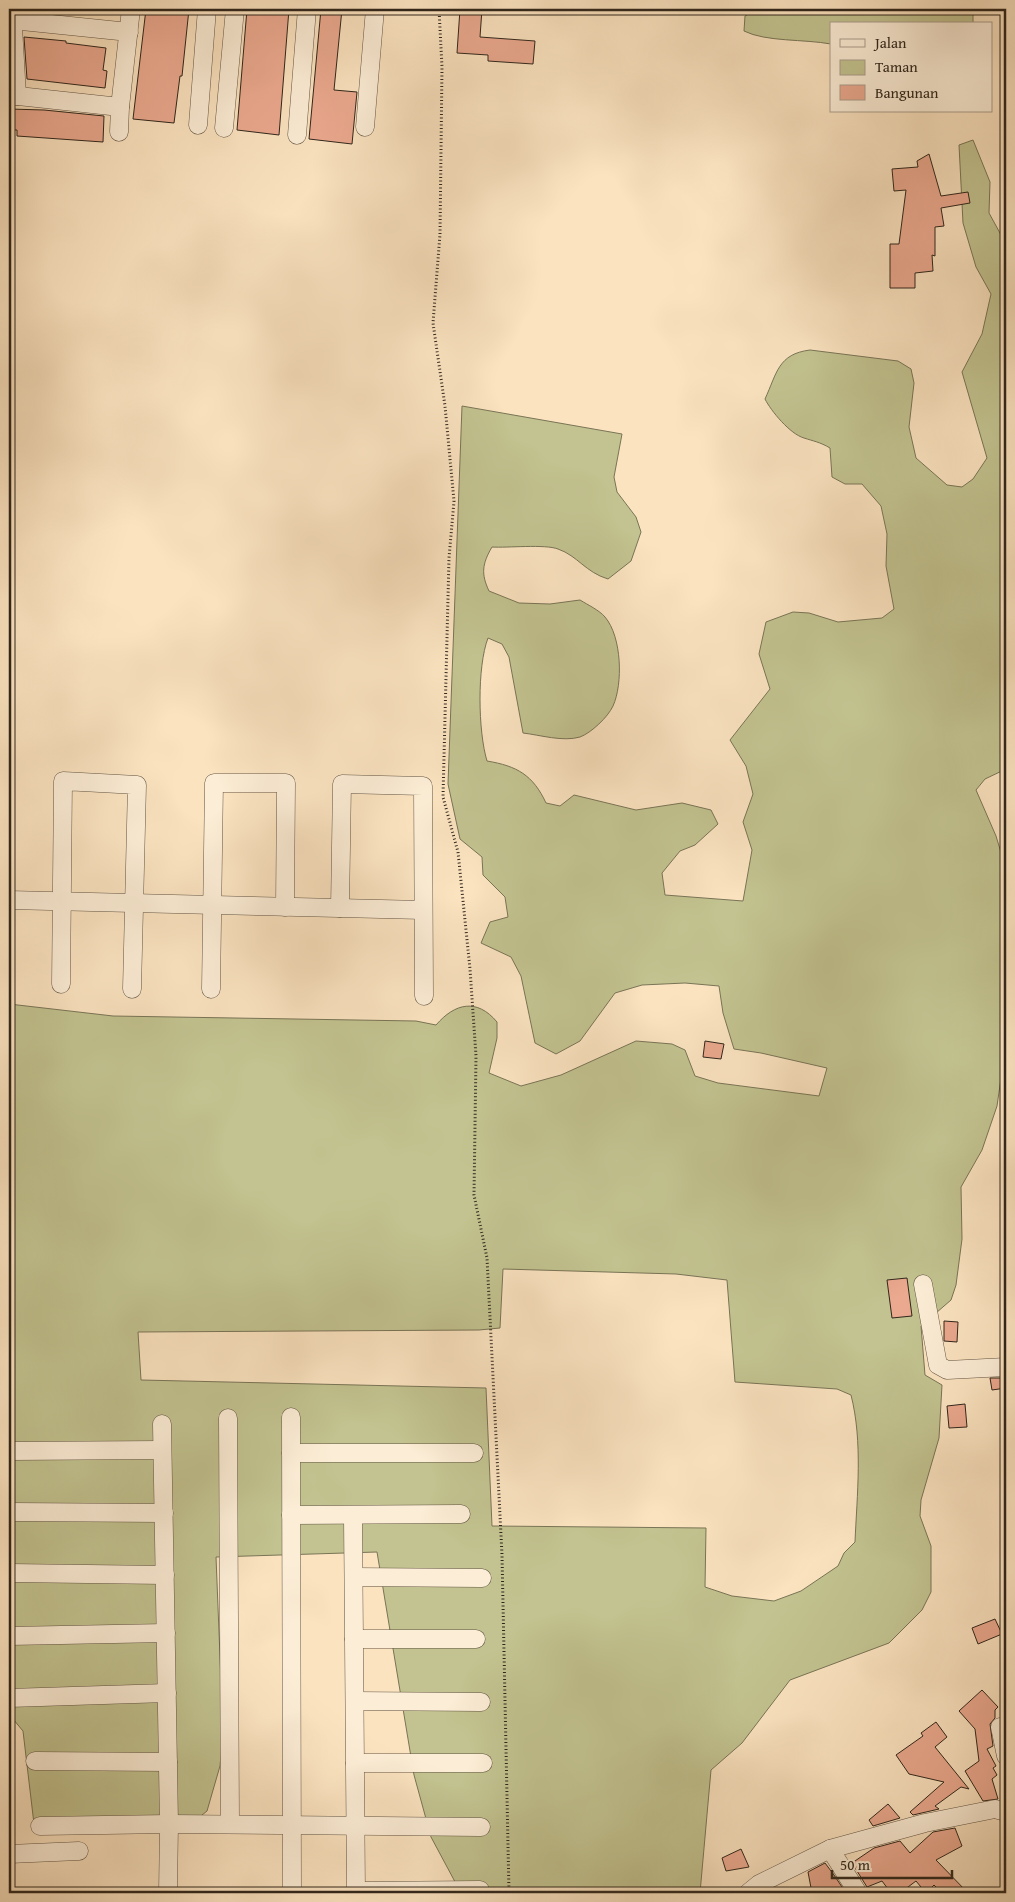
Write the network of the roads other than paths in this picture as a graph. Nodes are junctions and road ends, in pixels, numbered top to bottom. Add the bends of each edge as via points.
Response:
1 (131, 9) edge
2 (207, 9) edge
3 (235, 9) edge
4 (307, 9) edge
5 (376, 9) edge
6 (12, 14) edge
7 (129, 32) junction
8 (13, 95) edge
9 (120, 107) junction
10 (198, 125) dead end
11 (365, 127) dead end
12 (224, 128) dead end
13 (119, 132) dead end
14 (297, 135) dead end
15 (9, 900) edge
16 (62, 901) junction
17 (134, 903) junction
18 (213, 905) junction
19 (285, 907) junction
20 (340, 908) junction
21 (423, 910) junction
22 (61, 984) dead end
23 (132, 989) dead end
24 (211, 989) dead end
25 (424, 996) dead end
26 (923, 1284) dead end
27 (1006, 1367) edge
28 (291, 1417) dead end
29 (228, 1418) dead end
30 (162, 1424) dead end
31 (162, 1450) junction
32 (9, 1451) edge
33 (474, 1453) dead end
34 (291, 1454) junction
35 (9, 1512) edge
36 (164, 1513) junction
37 (461, 1514) dead end
38 (291, 1515) junction
39 (353, 1516) junction
40 (9, 1573) edge
41 (165, 1575) junction
42 (354, 1577) junction
43 (482, 1578) dead end
44 (166, 1633) junction
45 (9, 1636) edge
46 (354, 1639) junction
47 (476, 1640) dead end
48 (167, 1693) junction
49 (9, 1698) edge
50 (355, 1701) junction
51 (481, 1702) dead end
52 (1000, 1727) dead end
53 (1006, 1756) edge
54 (35, 1762) dead end
55 (168, 1762) junction
56 (483, 1762) dead end
57 (355, 1763) junction
58 (1006, 1812) edge
59 (169, 1824) junction
60 (230, 1824) junction
61 (292, 1825) junction
62 (40, 1826) dead end
63 (356, 1827) junction
64 (481, 1827) dead end
65 (830, 1848) junction
66 (79, 1851) dead end
67 (9, 1854) edge
68 (480, 1890) dead end
69 (356, 1892) edge
70 (168, 1893) edge
71 (292, 1893) edge
72 (748, 1893) edge
73 (858, 1893) edge

1 - 7 street
2 - 10 street
3 - 12 street
4 - 14 street
5 - 11 street
6 - 7 street
6 - 8 street
7 - 9 street
8 - 9 street
9 - 13 street
15 - 16 street
16 - 17 street
16 - 17 street via 63,781 137,785
16 - 22 street
17 - 18 street
17 - 23 street
18 - 19 street
18 - 19 street via 214,783 286,783
18 - 24 street
19 - 20 street
20 - 21 street
20 - 21 street via 342,784 423,786
21 - 25 street
26 - 27 street via 938,1364 947,1370
28 - 34 street
29 - 60 street
30 - 31 street
31 - 32 street
31 - 36 street
33 - 34 street
34 - 38 street
35 - 36 street
36 - 41 street
37 - 39 street
38 - 39 street
38 - 61 street
39 - 42 street
40 - 41 street
41 - 44 street
42 - 43 street
42 - 46 street
44 - 45 street
44 - 48 street
46 - 47 street
46 - 50 street
48 - 49 street
48 - 55 street
50 - 51 street
50 - 57 street
52 - 53 street
54 - 55 street
55 - 59 street
56 - 57 street
57 - 63 street
58 - 65 street via 995,1809
59 - 60 street
59 - 62 street
59 - 70 street
60 - 61 street
61 - 63 street
61 - 71 street
63 - 64 street
63 - 69 street
65 - 72 street via 759,1884
65 - 73 street
66 - 67 street
68 - 69 street

